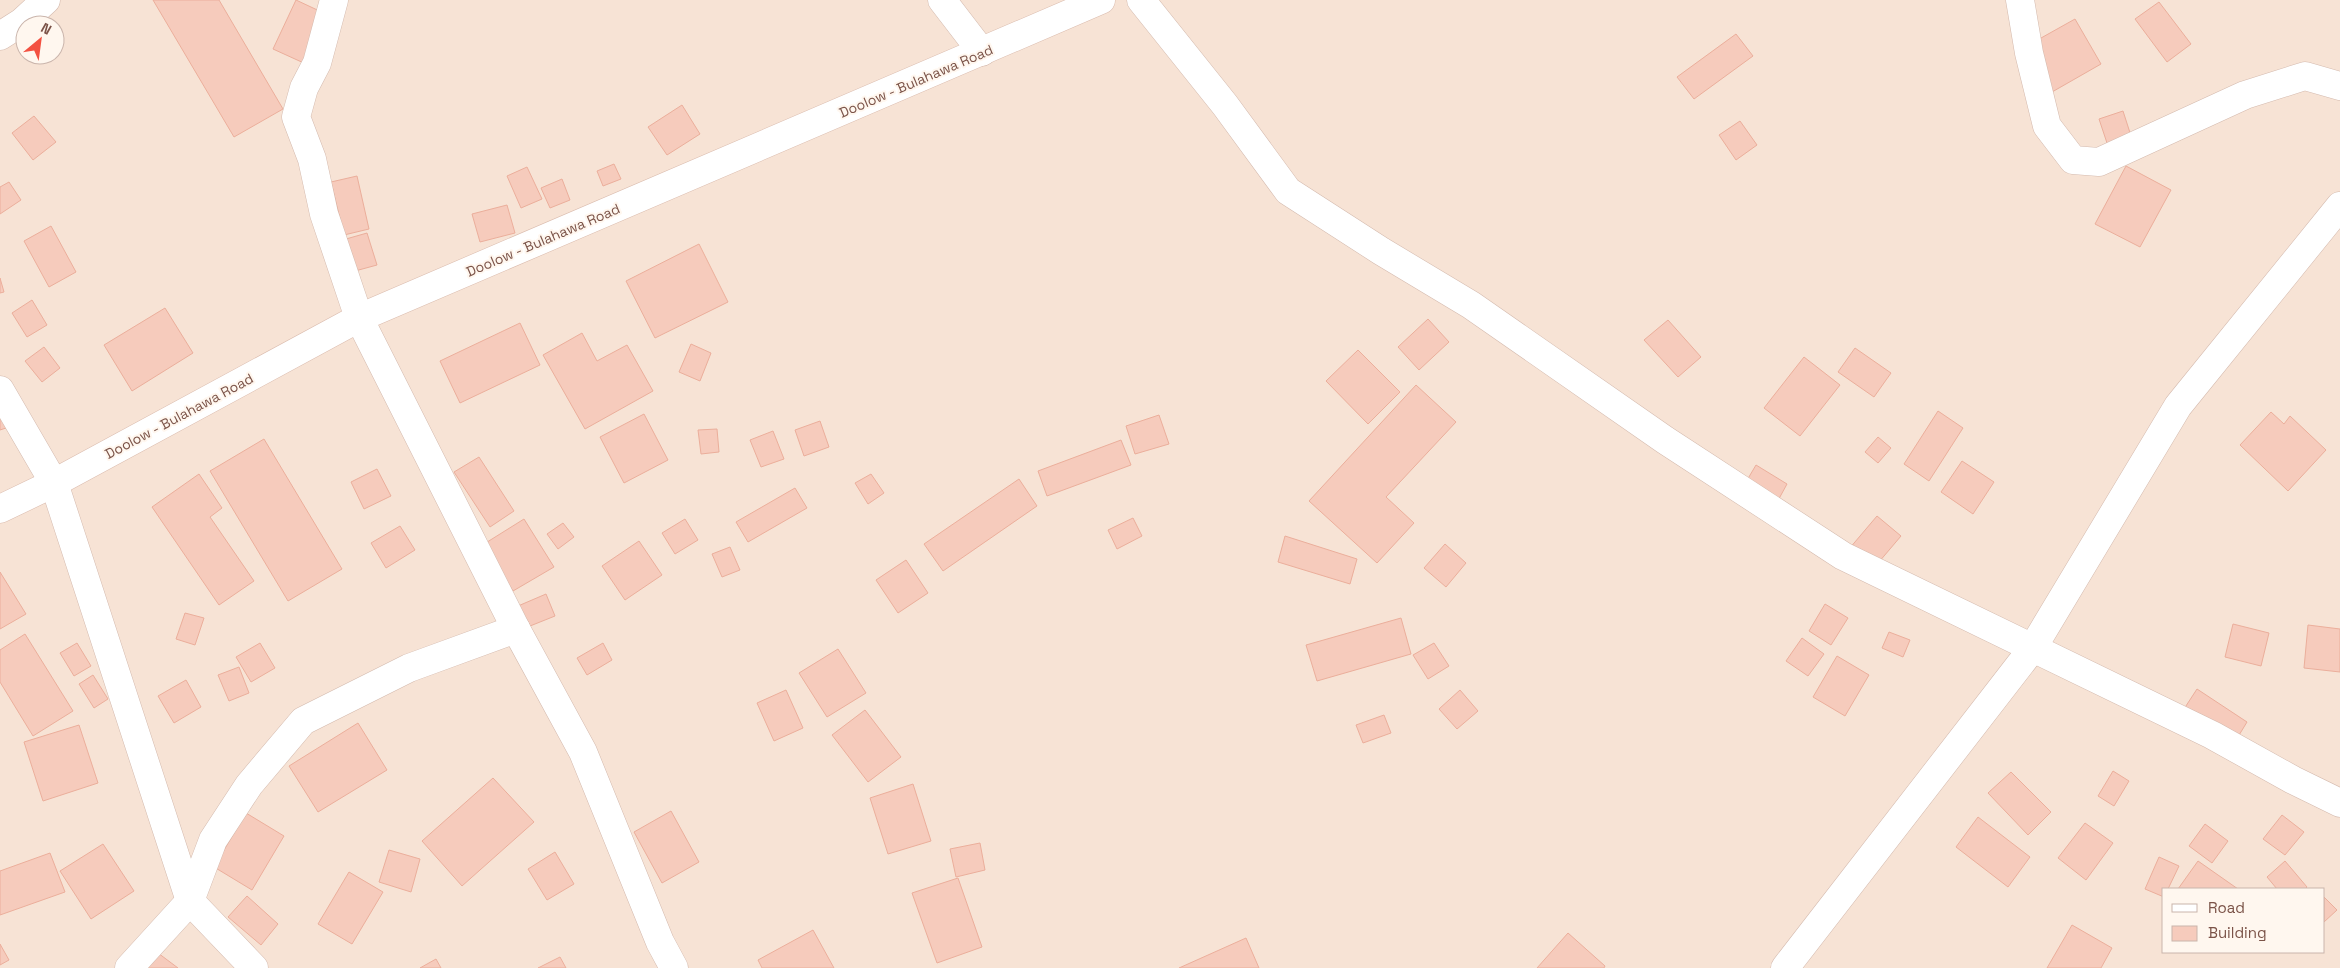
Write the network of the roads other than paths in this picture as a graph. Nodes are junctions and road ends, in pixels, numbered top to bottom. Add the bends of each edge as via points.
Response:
1 (46, 0) edge
2 (334, 0) edge
3 (942, 0) edge
4 (1101, 0) edge
5 (1140, 0) edge
6 (2020, 0) edge
7 (0, 36) edge
8 (982, 52) junction
9 (2340, 86) edge
10 (2340, 206) edge
11 (360, 318) junction
12 (0, 390) edge
13 (54, 483) junction
14 (0, 510) edge
15 (516, 629) junction
16 (2032, 650) junction
17 (2340, 803) edge
18 (190, 901) junction
19 (129, 968) edge
20 (254, 968) edge
21 (674, 968) edge
22 (1785, 968) edge

1 - 7 street via 22,22
2 - 11 street via 317,63 304,88 296,117 312,159 324,214
3 - 8 street
4 - 8 street, Doolow - Bulahawa Road
5 - 16 street via 1225,105 1288,191 1381,252 1471,305 1665,440 1843,556
6 - 9 street via 2047,126 2073,160 2099,162 2245,95 2305,76
8 - 11 street, Doolow - Bulahawa Road
10 - 16 street via 2178,406
11 - 13 street, Doolow - Bulahawa Road
11 - 15 street
12 - 13 street
13 - 14 street, Doolow - Bulahawa Road
13 - 18 street
15 - 18 street via 409,668 303,721 249,785 213,840
15 - 21 street via 583,752 660,942
16 - 17 street via 2212,735
16 - 22 street
18 - 19 street
18 - 20 street

